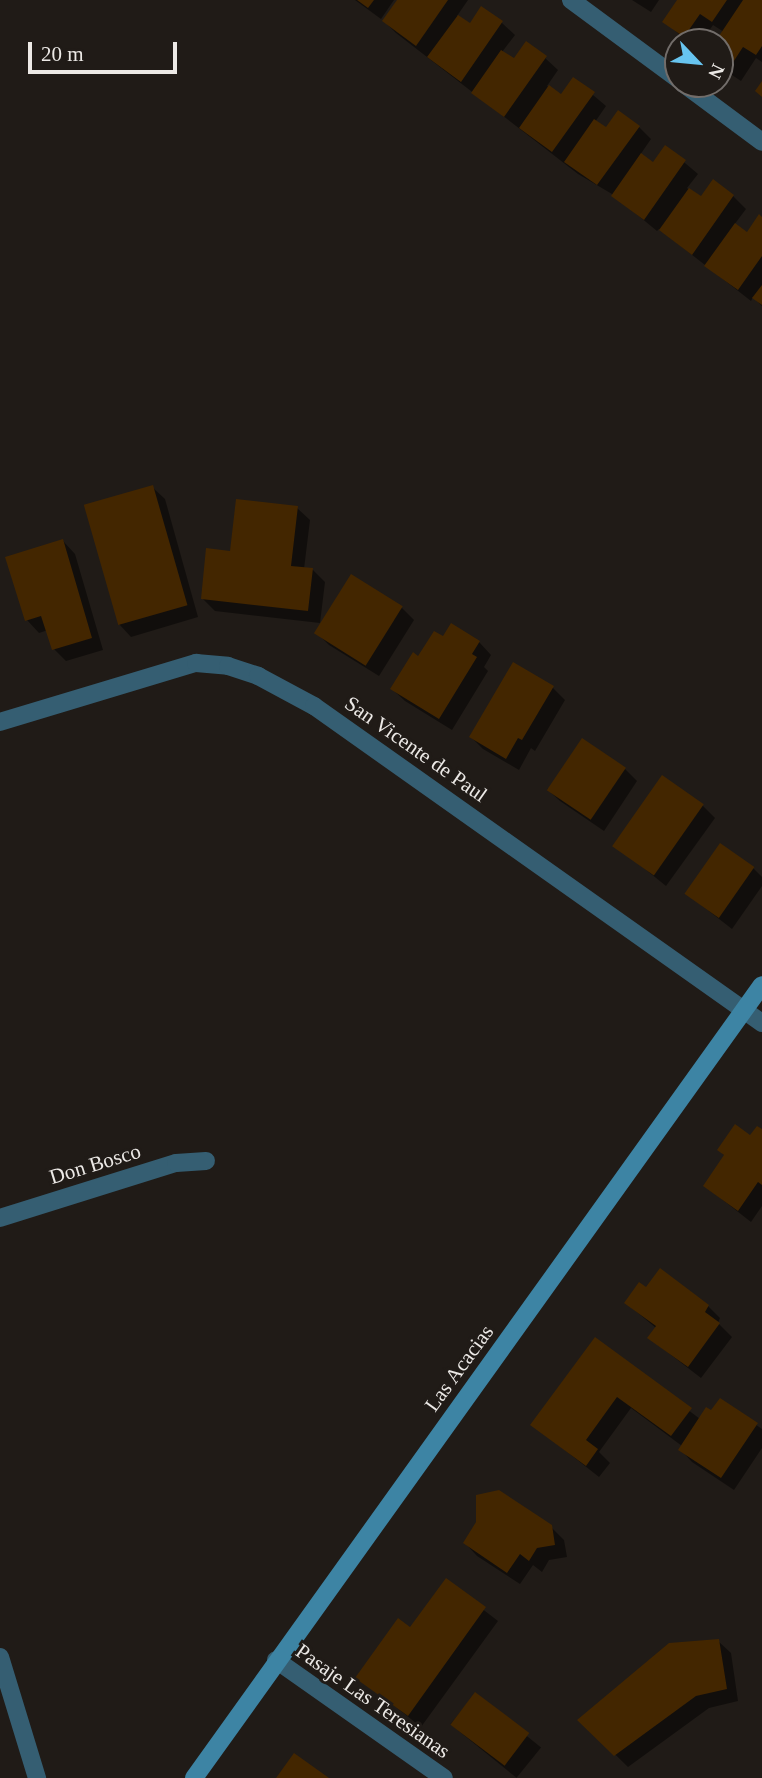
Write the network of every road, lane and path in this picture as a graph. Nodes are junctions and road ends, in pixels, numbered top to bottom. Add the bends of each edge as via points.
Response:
1 (571, 0) edge
2 (664, 69) edge
3 (703, 98) edge
4 (762, 142) edge
5 (0, 722) edge
6 (762, 985) edge
7 (744, 1011) junction
8 (762, 1024) edge
9 (206, 1161) dead end
10 (0, 1218) edge
11 (0, 1657) edge
12 (276, 1660) junction
13 (37, 1778) edge
14 (194, 1778) edge
15 (444, 1778) edge

1 - 2 street
3 - 4 street
5 - 7 street, San Vicente de Paul via 196,663 228,666 258,676 314,706
6 - 7 street, Las Acacias
7 - 8 street, San Vicente de Paul
7 - 12 street, Las Acacias
9 - 10 street, Don Bosco via 176,1163
11 - 13 street
12 - 14 street, Las Acacias
12 - 15 street, Pasaje Las Teresianas

